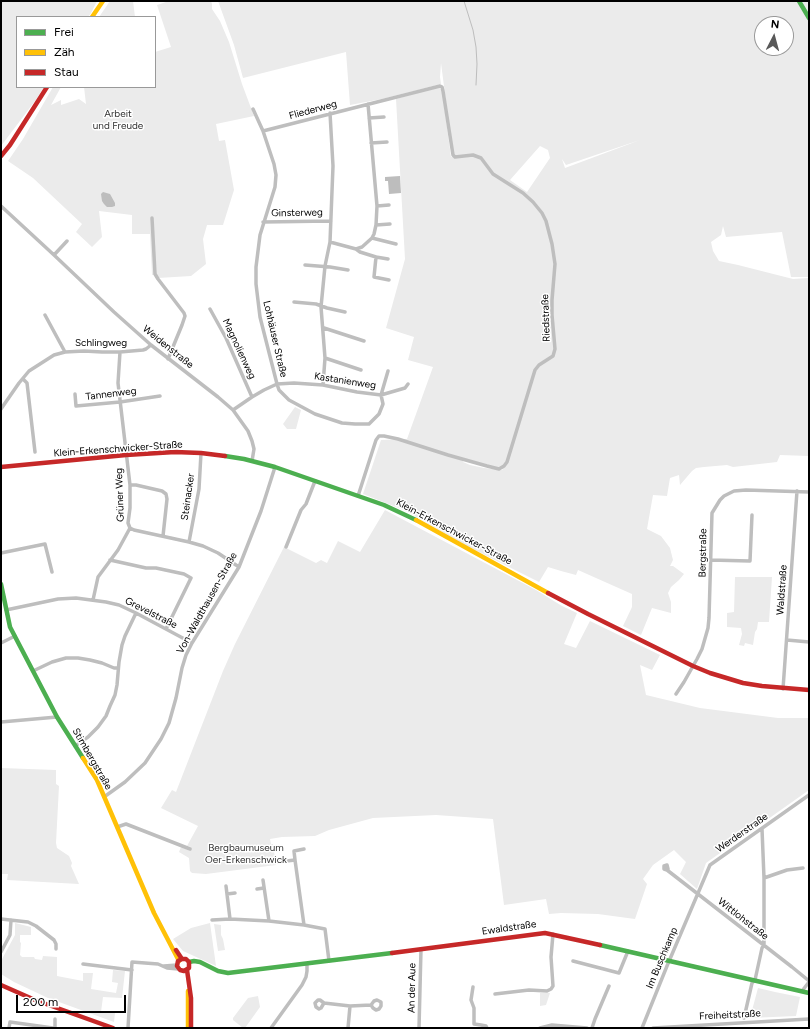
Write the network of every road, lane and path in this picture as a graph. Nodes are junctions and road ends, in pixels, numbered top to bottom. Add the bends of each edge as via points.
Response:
1 (103, 1) edge
2 (799, 1) edge
3 (93, 16) edge
4 (809, 18) edge
5 (46, 88) edge
6 (443, 91) joint
7 (368, 104) junction
8 (253, 109) dead end
9 (330, 113) junction
10 (384, 117) dead end
11 (369, 118) junction
12 (263, 131) junction
13 (387, 142) dead end
14 (371, 143) junction
15 (1, 156) edge
16 (389, 205) dead end
17 (1, 206) edge
18 (377, 206) junction
19 (152, 218) dead end
20 (332, 221) junction
21 (263, 222) junction
22 (390, 224) dead end
23 (376, 225) junction
24 (372, 238) junction
25 (67, 241) dead end
26 (330, 242) junction
27 (396, 244) dead end
28 (356, 249) junction
29 (54, 255) junction
30 (376, 257) junction
31 (388, 259) dead end
32 (305, 265) dead end
33 (325, 266) junction
34 (348, 270) dead end
35 (388, 280) dead end
36 (294, 302) dead end
37 (321, 307) junction
38 (210, 309) dead end
39 (345, 312) dead end
40 (45, 314) dead end
41 (324, 328) junction
42 (364, 341) dead end
43 (151, 345) junction
44 (65, 352) junction
45 (120, 352) junction
46 (326, 358) junction
47 (168, 359) junction
48 (361, 370) dead end
49 (388, 371) dead end
50 (23, 379) junction
51 (278, 384) junction
52 (408, 384) dead end
53 (323, 385) junction
54 (75, 394) dead end
55 (382, 395) junction
56 (160, 396) dead end
57 (252, 397) junction
58 (120, 402) junction
59 (1, 409) edge
60 (233, 410) junction
61 (35, 452) dead end
62 (201, 453) junction
63 (126, 456) junction
64 (252, 461) junction
65 (274, 466) junction
66 (1, 467) edge
67 (315, 481) junction
68 (130, 485) junction
69 (797, 491) junction
70 (809, 492) edge
71 (358, 496) junction
72 (752, 515) dead end
73 (129, 530) junction
74 (163, 536) junction
75 (189, 542) junction
76 (286, 547) dead end
77 (1, 553) edge
78 (110, 560) junction
79 (710, 560) junction
80 (239, 567) junction
81 (52, 572) dead end
82 (1, 584) edge
83 (93, 600) junction
84 (6, 610) junction
85 (136, 613) junction
86 (166, 629) junction
87 (15, 636) junction
88 (787, 640) junction
89 (809, 642) edge
90 (1, 643) edge
91 (192, 643) junction
92 (693, 666) junction
93 (118, 668) junction
94 (32, 671) junction
95 (783, 689) junction
96 (809, 690) edge
97 (676, 694) dead end
98 (57, 717) junction
99 (1, 722) edge
100 (75, 746) junction
101 (809, 795) edge
102 (104, 797) junction
103 (117, 827) junction
104 (762, 829) junction
105 (190, 849) dead end
106 (304, 849) dead end
107 (295, 860) junction
108 (278, 862) dead end
109 (803, 868) dead end
110 (667, 870) dead end
111 (764, 878) junction
112 (263, 880) dead end
113 (226, 886) dead end
114 (264, 888) junction
115 (257, 889) dead end
116 (235, 893) dead end
117 (227, 894) junction
118 (697, 894) junction
119 (1, 918) edge
120 (230, 919) junction
121 (11, 920) junction
122 (212, 920) dead end
123 (269, 921) junction
124 (304, 925) junction
125 (553, 934) junction
126 (764, 945) junction
127 (56, 949) dead end
128 (421, 949) junction
129 (628, 951) junction
130 (1, 952) edge
131 (669, 960) junction
132 (329, 961) junction
133 (573, 961) dead end
134 (179, 963) junction
135 (83, 964) dead end
136 (307, 964) junction
137 (188, 967) junction
138 (132, 970) junction
139 (755, 980) junction
140 (809, 981) edge
141 (1, 985) edge
142 (608, 986) dead end
143 (473, 987) dead end
144 (802, 991) junction
145 (809, 992) edge
146 (495, 994) dead end
147 (324, 1003) dead end
148 (371, 1005) dead end
149 (350, 1006) junction
150 (744, 1018) dead end
151 (55, 1019) dead end
152 (809, 1019) edge
153 (29, 1026) edge
154 (681, 1027) edge
155 (9, 1028) edge
156 (54, 1028) edge
157 (113, 1028) edge
158 (128, 1028) edge
159 (188, 1028) edge
160 (191, 1028) edge
161 (271, 1028) edge
162 (348, 1028) edge
163 (419, 1028) edge
164 (486, 1028) edge
165 (540, 1028) edge
166 (587, 1028) edge
167 (592, 1028) edge
168 (642, 1028) edge
169 (653, 1028) edge

1 - 3 street
2 - 4 street
5 - 15 street
6 - 7 street, Fliederweg via 442,87 437,86
6 - 71 street, Riedstraße via 453,155 472,155 481,158 493,174 523,193 538,207 544,217 555,264 552,300 555,349 553,356 534,370 507,462 502,468 379,436
7 - 9 street, Fliederweg
7 - 11 street
8 - 12 street, Lohhäuser Straße
9 - 12 street, Fliederweg
9 - 20 street via 333,166
10 - 11 street
11 - 14 street
12 - 21 street, Lohhäuser Straße via 276,175 275,187
13 - 14 street
14 - 18 street
16 - 18 street
17 - 29 street, Weidenstraße
18 - 23 street
19 - 47 street via 155,274 185,316
20 - 21 street, Ginsterweg
20 - 26 street
21 - 51 street, Lohhäuser Straße via 256,266 257,291 260,317
22 - 23 street
23 - 24 street
24 - 27 street
24 - 28 street
25 - 29 street
26 - 28 street
26 - 33 street
28 - 30 street
29 - 43 street, Weidenstraße
30 - 31 street
30 - 35 street via 374,277
32 - 33 street
33 - 34 street
33 - 37 street
36 - 37 street via 316,304
37 - 39 street
37 - 41 street
38 - 57 street, Magnolienweg
40 - 44 street
41 - 42 street
41 - 46 street
43 - 45 street, Schlingweg via 143,350
43 - 47 street, Weidenstraße
44 - 45 street, Schlingweg
44 - 50 street, Schlingweg via 54,355 29,371
45 - 58 street, Grüner Weg
46 - 48 street
46 - 53 street
47 - 60 street, Weidenstraße
49 - 55 street, Kastanienweg
50 - 59 street, Schlingweg
50 - 61 street via 27,383
51 - 53 street, Kastanienweg
51 - 55 street, Kastanienweg via 283,395 300,407 342,423 369,424 379,414 383,404
51 - 57 street, Lohhäuser Straße
52 - 55 street, Kastanienweg via 405,388
53 - 55 street, Kastanienweg
54 - 58 street, Tannenweg via 76,406
56 - 58 street, Tannenweg
57 - 60 street, Lohhäuser Straße
58 - 63 street, Grüner Weg
60 - 64 street, Weidenstraße via 252,441
62 - 63 street, Klein-Erkenschwicker-Straße via 174,452
62 - 64 street, Klein-Erkenschwicker-Straße
62 - 75 street, Steinacker via 199,488
63 - 66 street, Klein-Erkenschwicker-Straße
63 - 68 street, Grüner Weg
64 - 65 street, Klein-Erkenschwicker-Straße
65 - 67 street, Klein-Erkenschwicker-Straße
65 - 80 street, Von-Waldthausen-Straße via 261,511
67 - 71 street, Klein-Erkenschwicker-Straße
67 - 76 street via 306,504 300,510
68 - 73 street, Grüner Weg
68 - 74 street via 166,494
69 - 70 street, Bergstraße
69 - 79 street, Bergstraße via 746,490 734,491 724,496 712,513
69 - 88 street, Waldstraße
71 - 92 street, Klein-Erkenschwicker-Straße via 413,518 546,592
72 - 79 street via 750,561
73 - 74 street
73 - 78 street, Grüner Weg
74 - 75 street
75 - 80 street via 218,553
77 - 81 street via 45,544
78 - 83 street, Grüner Weg via 98,577
78 - 86 street via 184,574 191,578
79 - 92 street, Bergstraße via 708,628 702,649
80 - 91 street, Von-Waldthausen-Straße
82 - 84 street, Stimbergstraße
83 - 84 street, Grevelstraße via 58,599
83 - 85 street, Grevelstraße via 119,605
84 - 87 street, Stimbergstraße
85 - 86 street, Grevelstraße
85 - 93 street via 125,636
86 - 91 street, Grevelstraße
87 - 90 street
87 - 94 street, Stimbergstraße
88 - 89 street
88 - 95 street, Waldstraße
91 - 102 street, Von-Waldthausen-Straße via 186,655 176,698 161,739 145,763
92 - 95 street, Klein-Erkenschwicker-Straße via 738,682
92 - 97 street, Bergstraße
93 - 94 street via 90,660 66,658
93 - 100 street via 115,695 106,716 88,737
94 - 98 street, Stimbergstraße
95 - 96 street, Klein-Erkenschwicker-Straße
98 - 99 street
98 - 100 street, Stimbergstraße
100 - 102 street, Stimbergstraße via 97,780
101 - 104 street, Werderstraße
102 - 103 street, Stimbergstraße
103 - 105 street via 126,824
103 - 134 street, Stimbergstraße via 154,913
104 - 111 street
104 - 118 street, Werderstraße via 710,865
106 - 107 street via 294,851
107 - 108 street
107 - 124 street
109 - 111 street via 787,870
110 - 118 street, Wittlohstraße
111 - 126 street
112 - 114 street
113 - 117 street
114 - 115 street
114 - 123 street
116 - 117 street
117 - 120 street
118 - 126 street, Wittlohstraße
118 - 131 street, Im Buschkamp
119 - 121 street
120 - 122 street
120 - 123 street
121 - 127 street via 28,922 36,926 54,940
121 - 130 street via 10,935
123 - 124 street
124 - 132 street via 325,929
125 - 128 street, Ewaldstraße via 540,933
125 - 129 street, Ewaldstraße
125 - 146 street via 551,989
126 - 139 street
126 - 140 street, Wittlohstraße
128 - 132 street, Ewaldstraße
128 - 163 street, An der Aue
129 - 131 street, Ewaldstraße
129 - 133 street via 619,975
131 - 139 street, Ewaldstraße
131 - 168 street, Im Buschkamp
132 - 136 street, Ewaldstraße
134 - 137 street, Stimbergstraße via 187,960
134 - 137 street, Stimbergstraße via 181,971
134 - 138 street via 163,966 132,962
135 - 138 street
136 - 137 street, Ewaldstraße via 228,972 195,964
136 - 161 street via 302,985
137 - 159 street
137 - 160 street
138 - 158 street
139 - 144 street, Ewaldstraße
139 - 150 street via 752,983
140 - 144 street
141 - 157 street via 34,1000
142 - 167 street
143 - 164 street via 471,1000 474,1024 481,1024
144 - 145 street, Ewaldstraße
147 - 149 street
148 - 149 street
149 - 162 street
151 - 156 street
152 - 154 street, Freiheitstraße
153 - 155 street via 10,1022
153 - 156 street
154 - 169 street, Freiheitstraße
165 - 166 street via 552,1025

